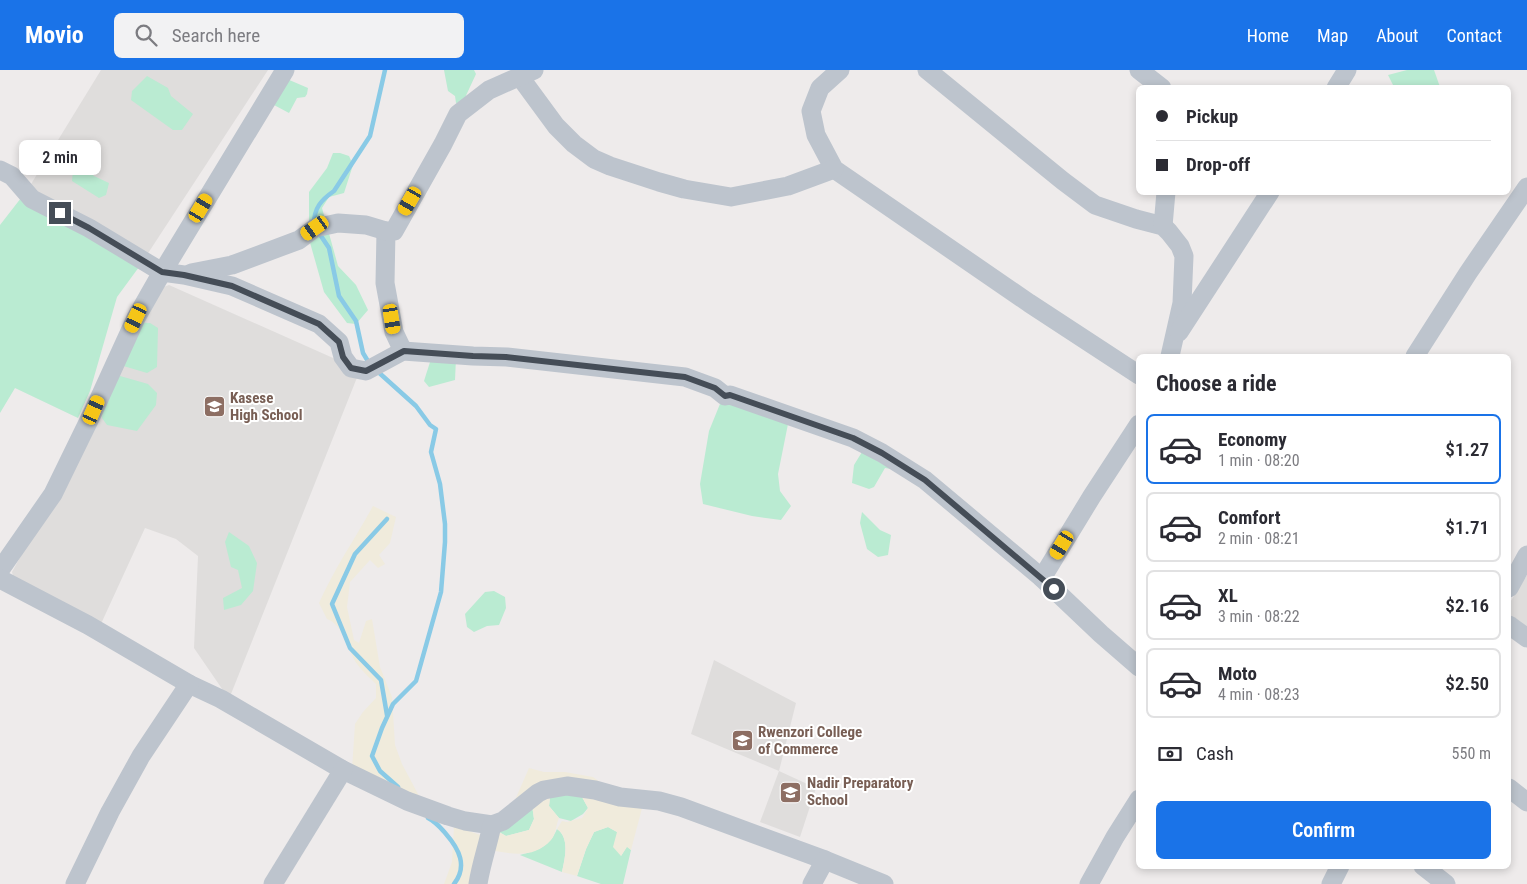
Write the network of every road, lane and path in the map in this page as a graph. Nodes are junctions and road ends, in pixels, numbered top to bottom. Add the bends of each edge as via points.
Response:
1 (285, 70) edge
2 (840, 70) edge
3 (927, 70) edge
4 (1139, 70) edge
5 (1167, 70) edge
6 (1346, 70) edge
7 (527, 74) edge
8 (1158, 85) edge
9 (1166, 85) edge
10 (1338, 85) edge
11 (834, 169) junction
12 (0, 170) edge
13 (1527, 187) edge
14 (1166, 195) edge
15 (1268, 195) edge
16 (1163, 226) junction
17 (386, 231) junction
18 (162, 272) junction
19 (184, 275) junction
20 (1175, 337) junction
21 (404, 351) junction
22 (1171, 354) edge
23 (1416, 354) edge
24 (1136, 373) edge
25 (1136, 429) edge
26 (1527, 555) edge
27 (0, 570) edge
28 (1042, 578) junction
29 (0, 579) edge
30 (1511, 584) edge
31 (1511, 626) edge
32 (1527, 638) edge
33 (1136, 664) edge
34 (189, 684) junction
35 (343, 770) junction
36 (1511, 790) edge
37 (1527, 802) edge
38 (1136, 804) edge
39 (492, 825) junction
40 (825, 860) junction
41 (1338, 869) edge
42 (1427, 869) edge
43 (75, 884) edge
44 (273, 884) edge
45 (478, 884) edge
46 (812, 884) edge
47 (884, 884) edge
48 (1089, 884) edge
49 (1331, 884) edge
50 (1446, 884) edge

1 - 18 street
2 - 11 street via 820,88 811,111 816,135
3 - 16 street via 1095,205
4 - 8 street
5 - 9 street
6 - 10 street
7 - 11 street via 556,126 574,144 594,159 659,182 731,197 788,186
7 - 17 street via 489,90 458,114 394,231
11 - 24 street
12 - 18 street via 12,176 32,199 89,228
13 - 23 street
14 - 16 street
15 - 20 street
16 - 20 street via 1184,256 1182,303
17 - 19 street via 366,225 338,223 315,228 299,240 232,265
17 - 21 street via 385,283 394,332
18 - 19 street
18 - 27 street via 136,318 52,494
19 - 21 street via 232,286 319,324 339,342 343,357 351,368 366,371
20 - 22 street
21 - 28 street via 506,357 685,377 715,388 725,396 730,395 853,438 882,453 925,480
25 - 28 street
26 - 30 street
28 - 33 street
29 - 34 street via 88,625
31 - 32 street
34 - 35 street via 221,699
34 - 43 street via 141,756
35 - 39 street via 407,801 465,821
35 - 44 street
36 - 37 street
38 - 48 street
39 - 40 street via 503,821 538,793 567,786 681,807
39 - 45 street
40 - 46 street
40 - 47 street
41 - 49 street
42 - 50 street

